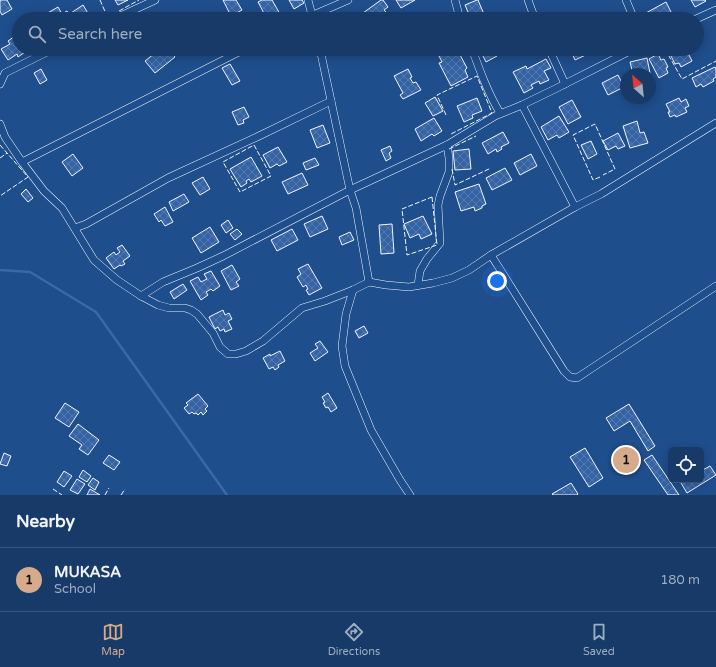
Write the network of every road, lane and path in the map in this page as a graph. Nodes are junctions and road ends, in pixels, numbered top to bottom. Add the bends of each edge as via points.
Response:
1 (155, 0) edge
2 (308, 0) edge
3 (348, 0) edge
4 (454, 0) edge
5 (528, 0) edge
6 (626, 0) edge
7 (716, 10) edge
8 (129, 12) edge
9 (311, 12) edge
10 (323, 12) edge
11 (458, 12) edge
12 (532, 12) edge
13 (631, 12) edge
14 (704, 15) edge
15 (39, 56) edge
16 (230, 56) edge
17 (321, 56) edge
18 (475, 56) edge
19 (552, 56) edge
20 (620, 56) edge
21 (0, 84) edge
22 (565, 84) junction
23 (331, 101) junction
24 (522, 105) junction
25 (500, 113) junction
26 (716, 123) edge
27 (0, 124) edge
28 (447, 145) junction
29 (22, 162) junction
30 (350, 190) junction
31 (575, 207) junction
32 (75, 228) junction
33 (491, 255) junction
34 (369, 282) junction
35 (418, 285) junction
36 (716, 286) edge
37 (353, 290) junction
38 (141, 296) junction
39 (410, 495) edge

1 - 8 street
2 - 9 street
3 - 10 street
4 - 11 street
5 - 12 street
6 - 13 street
7 - 14 street
15 - 21 street via 6,73
16 - 29 street
17 - 23 street
18 - 25 street
19 - 22 street
20 - 22 street
22 - 24 street
23 - 30 street
23 - 32 street via 168,178
24 - 25 street
24 - 31 street
25 - 28 street
26 - 31 street via 601,194
27 - 29 street via 5,137
28 - 30 street
28 - 35 street via 449,172 438,205 440,243 420,271
29 - 32 street via 44,191 62,208
30 - 34 street via 356,208
30 - 38 street via 223,256 163,282
31 - 33 street
32 - 38 street via 94,260
33 - 35 street via 452,278
33 - 36 street via 564,371 570,377 577,378
34 - 35 street via 409,287
34 - 37 street
37 - 38 street via 302,308 264,341 236,354 228,354 220,347 213,332 191,310 158,305
37 - 39 street via 346,314 342,346 345,366 371,430

